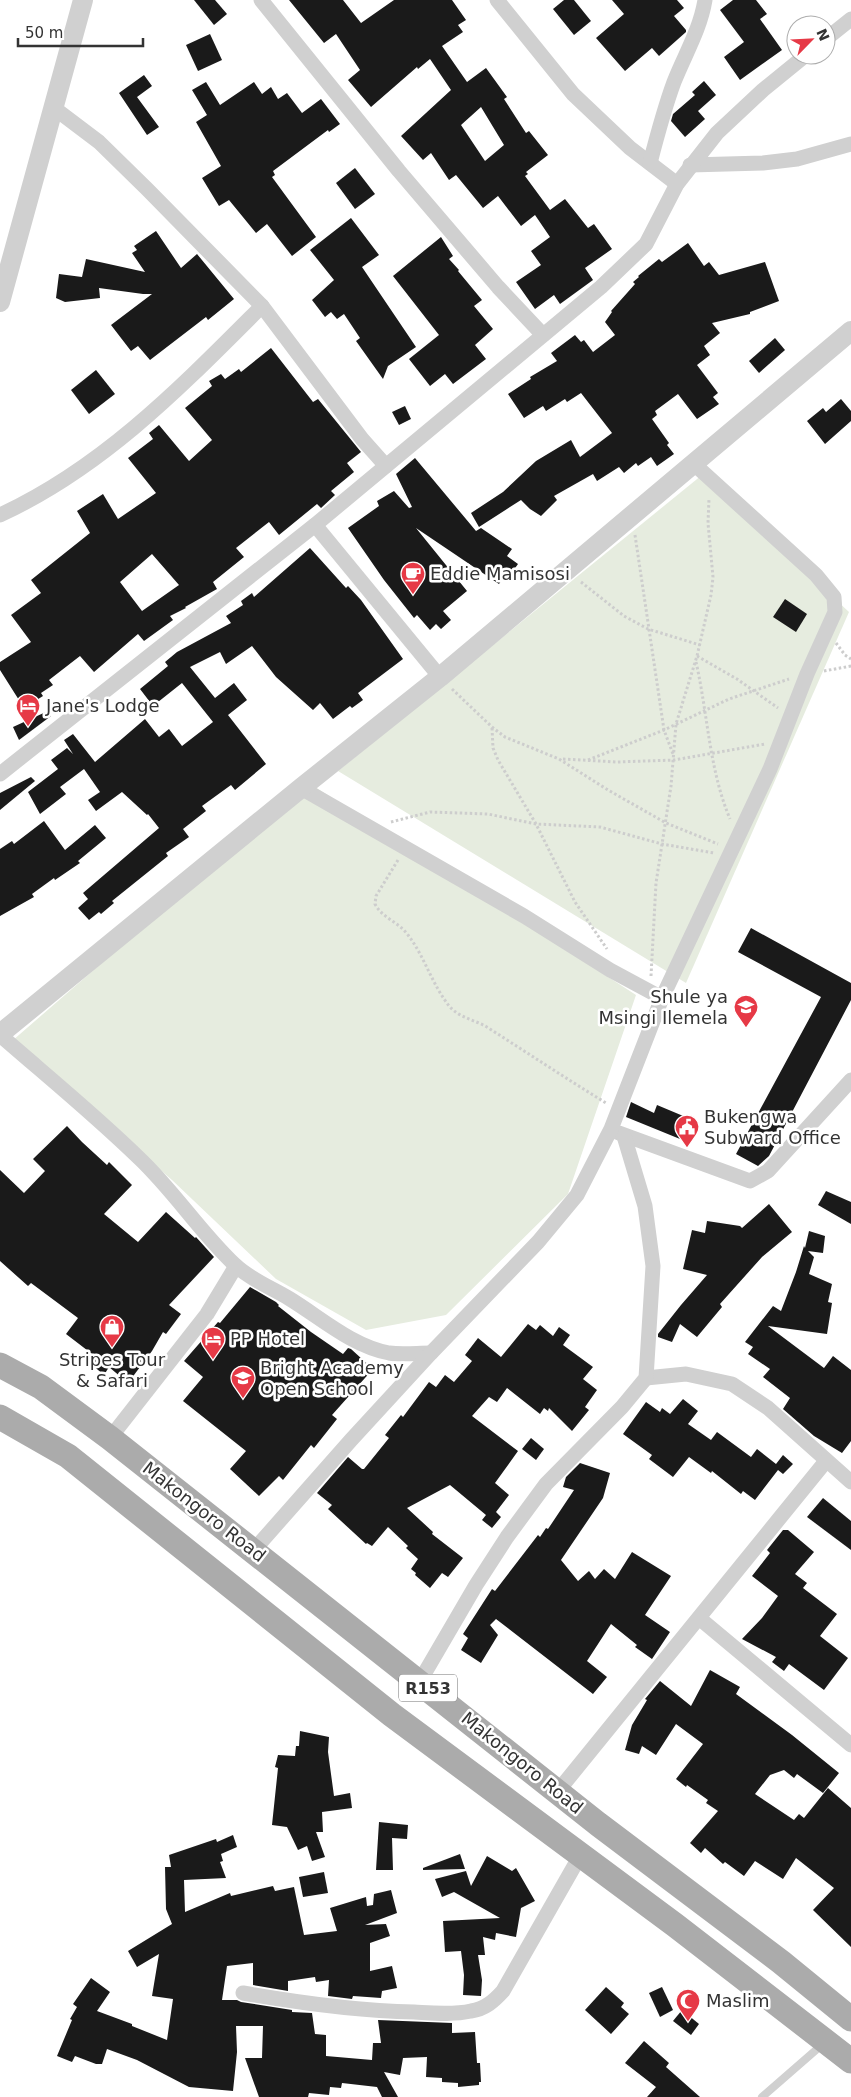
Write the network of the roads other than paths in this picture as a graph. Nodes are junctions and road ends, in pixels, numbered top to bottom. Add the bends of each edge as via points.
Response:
1 (83, 0) edge
2 (261, 0) edge
3 (497, 0) edge
4 (705, 0) edge
5 (851, 19) edge
6 (836, 31) edge
7 (794, 65) edge
8 (54, 108) junction
9 (851, 144) edge
10 (650, 163) junction
11 (690, 165) junction
12 (676, 184) junction
13 (0, 302) edge
14 (262, 306) junction
15 (851, 331) edge
16 (543, 335) junction
17 (694, 464) junction
18 (386, 466) junction
19 (0, 515) edge
20 (315, 526) junction
21 (440, 677) junction
22 (0, 774) edge
23 (300, 788) junction
24 (656, 994) junction
25 (0, 1035) edge
26 (851, 1080) edge
27 (618, 1132) junction
28 (236, 1266) junction
29 (431, 1353) junction
30 (0, 1365) edge
31 (646, 1378) junction
32 (0, 1417) edge
33 (110, 1438) junction
34 (826, 1461) junction
35 (851, 1482) edge
36 (253, 1551) junction
37 (698, 1618) junction
38 (420, 1681) junction
39 (851, 1745) edge
40 (558, 1791) junction
41 (580, 1856) junction
42 (243, 1993) dead end
43 (851, 2019) edge
44 (826, 2042) junction
45 (851, 2061) edge
46 (762, 2097) edge

1 - 8 street
2 - 16 street via 399,171
3 - 10 street via 573,94 598,120
4 - 10 street via 698,31 659,126
5 - 6 street
7 - 11 street via 737,113
8 - 13 street
8 - 14 street via 99,142
9 - 11 street via 763,164
10 - 12 street
11 - 12 street
12 - 16 street via 646,244
14 - 18 street
14 - 19 street via 179,387 109,449 70,478
15 - 17 street
16 - 18 street
17 - 21 street
17 - 24 street via 806,564 834,597 836,612 733,848
18 - 20 street
20 - 21 street
20 - 22 street
21 - 23 street
23 - 24 street via 407,847 610,970
23 - 25 street
24 - 27 street via 618,1110
25 - 28 street via 139,1157
26 - 27 street via 768,1171 752,1180 736,1177
27 - 29 street via 565,1211
27 - 31 street via 645,1206 654,1266
28 - 29 street via 364,1345 388,1352
28 - 33 street via 207,1314
29 - 36 street
30 - 33 main road, Makongoro Road / R153 via 41,1387
31 - 34 street via 686,1374 732,1384 768,1408
31 - 38 street via 541,1492 507,1537
32 - 41 main road, Makongoro Road / R153 via 68,1456 385,1709
33 - 36 main road, Makongoro Road / R153
34 - 35 street
34 - 37 street
36 - 38 main road, Makongoro Road / R153
37 - 39 street
37 - 40 street
38 - 40 main road, Makongoro Road / R153
40 - 43 main road, Makongoro Road / R153
41 - 42 street via 503,1991 492,2003 472,2011 449,2013 379,2011 318,2006
41 - 44 main road, Makongoro Road / R153
44 - 45 main road, Makongoro Road / R153
44 - 46 lane

